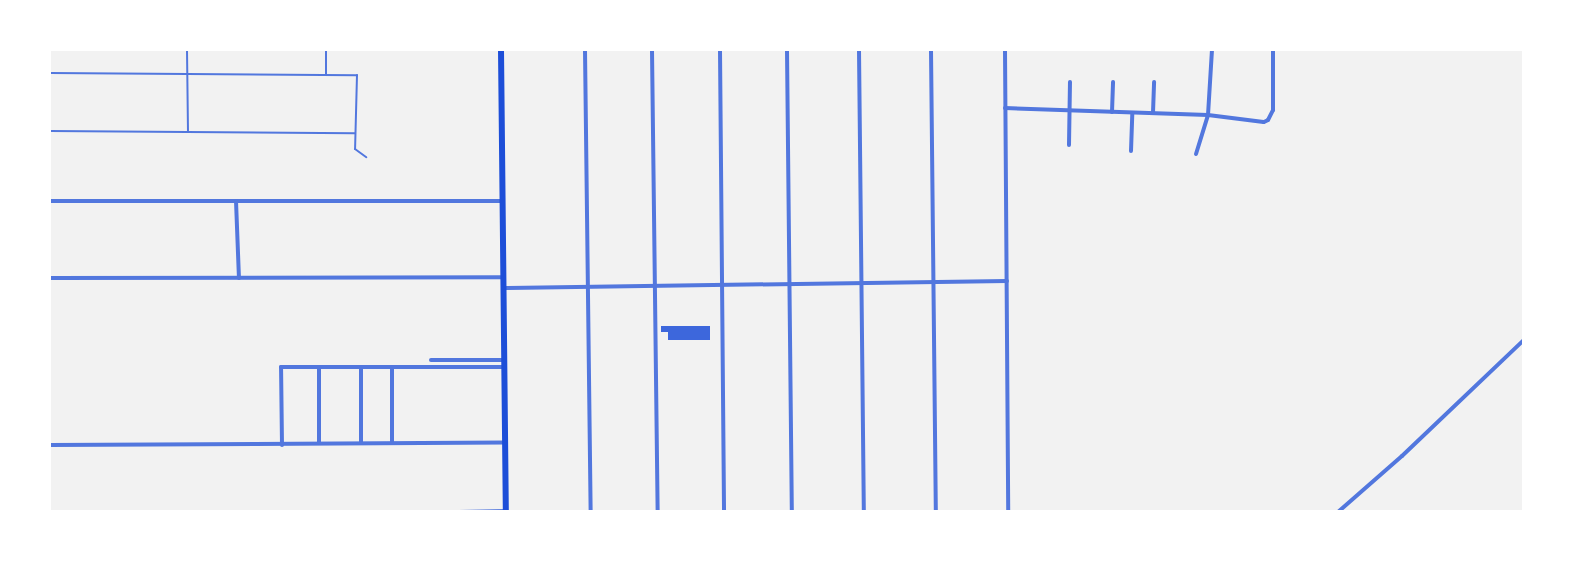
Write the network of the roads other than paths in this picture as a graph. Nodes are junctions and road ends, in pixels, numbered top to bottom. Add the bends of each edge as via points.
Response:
1 (187, 50) edge
2 (326, 50) edge
3 (501, 50) edge
4 (585, 50) edge
5 (652, 50) edge
6 (720, 50) edge
7 (787, 50) edge
8 (859, 50) edge
9 (931, 50) edge
10 (1005, 50) edge
11 (1212, 50) edge
12 (1273, 50) edge
13 (50, 73) edge
14 (187, 74) junction
15 (326, 75) junction
16 (1070, 82) dead end
17 (1113, 82) dead end
18 (1154, 82) dead end
19 (1005, 108) junction
20 (1070, 111) junction
21 (1112, 112) junction
22 (1132, 113) junction
23 (1153, 113) junction
24 (1208, 115) junction
25 (50, 131) edge
26 (188, 131) junction
27 (355, 133) junction
28 (1069, 145) dead end
29 (1131, 151) dead end
30 (1196, 154) dead end
31 (366, 157) dead end
32 (50, 201) edge
33 (236, 201) junction
34 (502, 201) junction
35 (50, 278) edge
36 (239, 278) junction
37 (503, 278) junction
38 (1006, 281) junction
39 (933, 282) junction
40 (861, 283) junction
41 (789, 284) junction
42 (722, 285) junction
43 (655, 286) junction
44 (588, 287) junction
45 (503, 288) junction
46 (1524, 340) edge
47 (430, 360) dead end
48 (504, 363) junction
49 (319, 367) junction
50 (361, 367) junction
51 (392, 367) junction
52 (319, 443) junction
53 (361, 443) junction
54 (392, 443) junction
55 (505, 443) junction
56 (50, 445) edge
57 (282, 445) junction
58 (506, 511) edge
59 (459, 512) edge
60 (591, 512) edge
61 (658, 512) edge
62 (724, 512) edge
63 (792, 512) edge
64 (864, 512) edge
65 (936, 512) edge
66 (1008, 512) edge
67 (1338, 512) edge

1 - 14 lane
2 - 15 lane
3 - 34 main road
4 - 44 street
5 - 43 street
6 - 42 street
7 - 41 street
8 - 40 street
9 - 39 street
10 - 19 street
11 - 24 street
12 - 24 street via 1273,110 1268,120
13 - 14 lane
14 - 15 lane
14 - 26 lane
15 - 27 lane via 357,75
16 - 20 street
17 - 21 street
18 - 23 street
19 - 20 street
19 - 38 street
20 - 21 street
20 - 28 street
21 - 22 street
22 - 23 street
22 - 29 street
23 - 24 street
24 - 30 street
25 - 26 lane
26 - 27 lane
27 - 31 lane via 355,149
32 - 33 street
33 - 34 street
33 - 36 street
34 - 37 main road
35 - 36 street
36 - 37 street
37 - 45 main road
38 - 39 street
38 - 66 street
39 - 40 street
39 - 65 street
40 - 41 street
40 - 64 street
41 - 42 street
41 - 63 street
42 - 43 street
42 - 62 street
43 - 44 street
43 - 61 street
44 - 45 street
44 - 60 street
45 - 48 main road
46 - 67 street
47 - 48 street
48 - 51 street
48 - 55 main road
49 - 50 street
49 - 52 street
49 - 57 street via 281,367
50 - 51 street
50 - 53 street
51 - 54 street
52 - 53 street
52 - 57 street
53 - 54 street
54 - 55 street
55 - 58 main road
56 - 57 street
58 - 59 street

